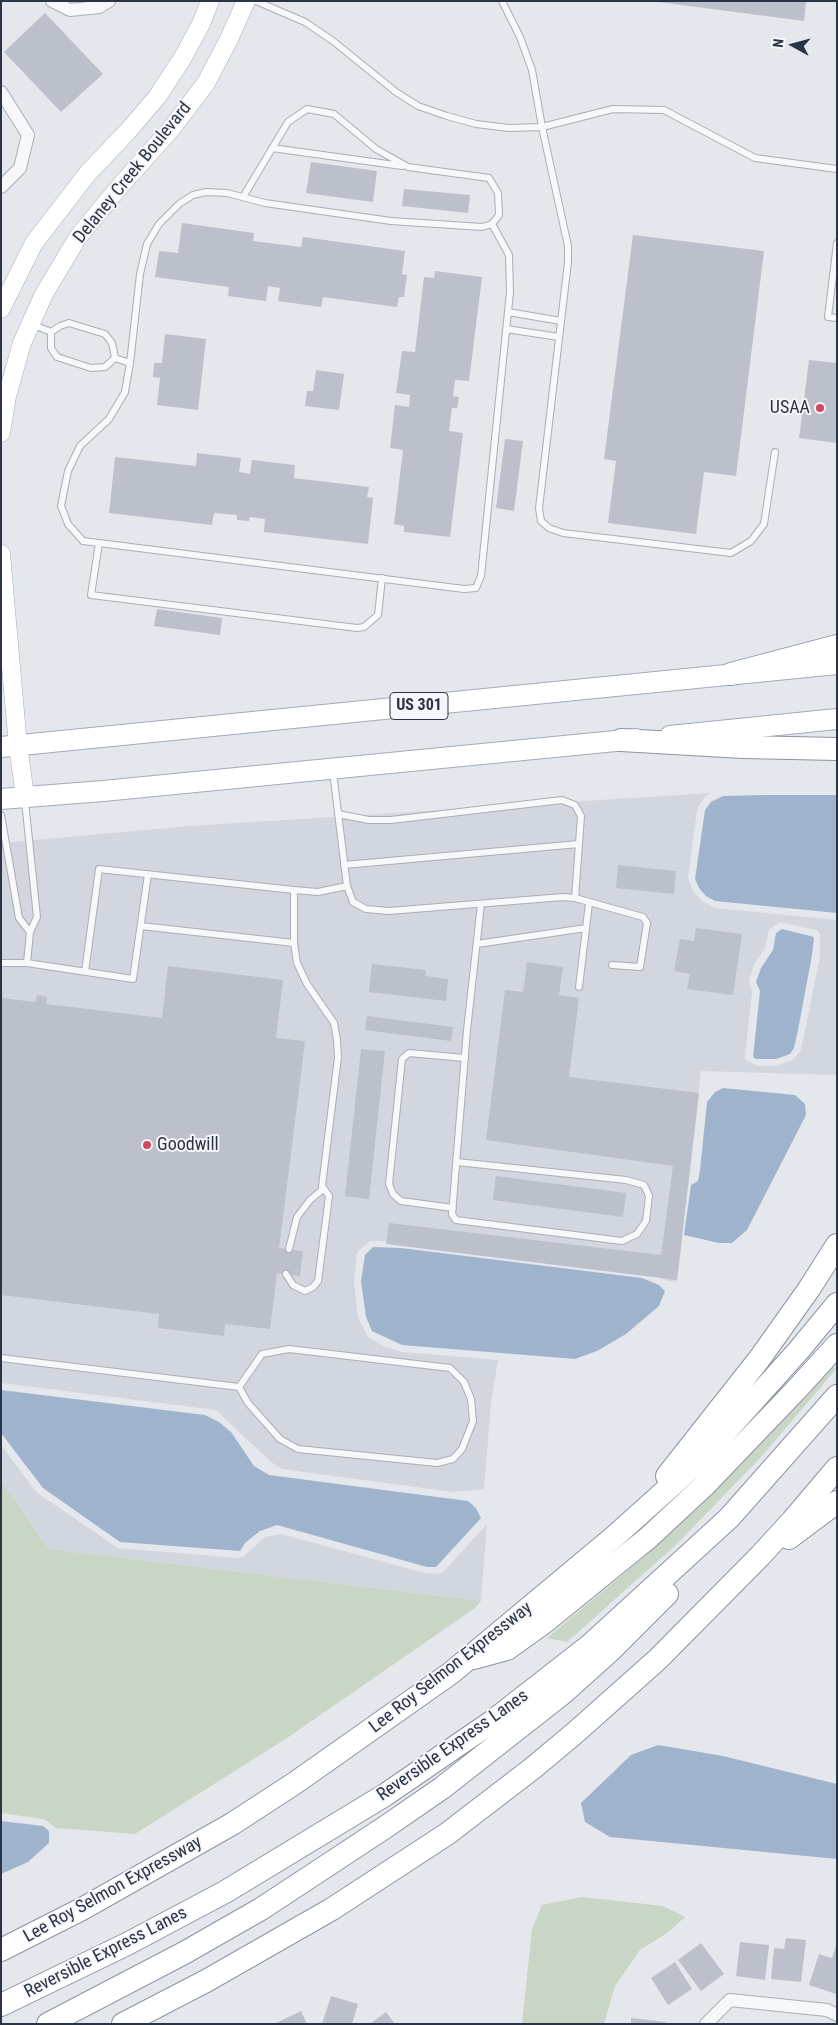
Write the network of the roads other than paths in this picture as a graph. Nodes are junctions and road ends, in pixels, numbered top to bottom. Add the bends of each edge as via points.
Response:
1 (52, 1) edge
2 (109, 1) edge
3 (210, 1) edge
4 (246, 1) edge
5 (256, 1) edge
6 (502, 1) edge
7 (1, 92) edge
8 (542, 127) junction
9 (272, 148) junction
10 (408, 167) junction
11 (837, 169) edge
12 (1, 187) edge
13 (243, 197) junction
14 (492, 224) junction
15 (837, 243) edge
16 (836, 258) edge
17 (1, 309) edge
18 (508, 312) junction
19 (837, 318) edge
20 (561, 321) junction
21 (31, 324) junction
22 (506, 329) junction
23 (50, 332) junction
24 (559, 337) junction
25 (115, 358) junction
26 (130, 363) junction
27 (1, 433) edge
28 (775, 452) dead end
29 (99, 543) junction
30 (1, 554) edge
31 (382, 578) junction
32 (837, 646) edge
33 (837, 664) edge
34 (731, 674) junction
35 (837, 720) edge
36 (621, 740) junction
37 (10, 747) edge
38 (837, 749) edge
39 (332, 768) junction
40 (24, 796) junction
41 (1, 799) edge
42 (338, 814) junction
43 (1, 815) edge
44 (579, 844) junction
45 (344, 865) junction
46 (148, 874) junction
47 (347, 886) junction
48 (294, 890) junction
49 (575, 898) junction
50 (589, 903) junction
51 (481, 904) junction
52 (141, 926) junction
53 (586, 928) junction
54 (30, 932) junction
55 (294, 943) junction
56 (477, 944) junction
57 (1, 963) edge
58 (27, 963) junction
59 (612, 965) dead end
60 (85, 972) junction
61 (579, 987) dead end
62 (465, 1058) junction
63 (457, 1162) junction
64 (322, 1186) junction
65 (453, 1208) junction
66 (837, 1245) edge
67 (289, 1249) dead end
68 (286, 1274) dead end
69 (837, 1304) edge
70 (837, 1345) edge
71 (1, 1358) edge
72 (239, 1387) junction
73 (837, 1396) edge
74 (837, 1468) edge
75 (837, 1502) edge
76 (641, 1511) junction
77 (729, 1518) junction
78 (760, 1556) junction
79 (458, 1667) junction
80 (1, 1950) edge
81 (1, 2005) edge
82 (837, 2015) edge
83 (48, 2024) edge
84 (123, 2024) edge
85 (706, 2024) edge

1 - 2 street via 70,10 99,7
3 - 17 street, Delaney Creek Boulevard via 182,59 157,97 88,173 34,243
4 - 21 street, Delaney Creek Boulevard via 206,83 171,129 78,236 44,294
5 - 8 lane via 305,22 418,106 476,124
6 - 8 lane via 532,70
7 - 12 street via 28,135 20,168
8 - 11 lane via 612,109 664,110 755,158
8 - 20 lane via 568,246
9 - 10 lane
9 - 10 lane via 288,122 307,109 334,114 376,149
9 - 13 lane
10 - 14 lane via 489,178 498,193 499,215
13 - 14 lane via 391,221 482,227
13 - 26 lane via 227,193 194,194 178,204 159,224 147,244 140,274
14 - 18 lane via 509,255
15 - 16 lane
16 - 19 lane via 828,317
18 - 20 lane
18 - 22 lane
20 - 24 lane
21 - 23 lane
21 - 27 street, Delaney Creek Boulevard via 22,344
22 - 24 lane
22 - 31 lane via 481,576 476,588
23 - 25 lane via 69,323 105,334 112,343
23 - 25 lane via 51,348 57,357 91,368 104,367
24 - 28 lane via 539,508 541,521 549,528 563,533 731,553 751,541 764,524
25 - 26 lane
26 - 29 lane via 125,392 109,419 80,446 68,471 61,506 68,524 83,541
29 - 31 lane
29 - 31 lane via 91,595 357,628 364,627 378,615
30 - 37 street
32 - 34 highway
33 - 34 main road, US 301
34 - 37 main road, US 301
35 - 36 main road
36 - 38 highway
36 - 39 main road
37 - 40 street
39 - 40 main road
39 - 42 lane
40 - 41 main road
40 - 54 lane via 38,917
42 - 44 lane via 391,820 562,800 575,805 581,816
42 - 45 lane
43 - 54 lane via 19,918
44 - 45 lane
44 - 49 lane
45 - 47 lane
46 - 48 lane
46 - 52 lane
46 - 60 lane via 99,869
47 - 48 lane via 318,892
47 - 51 lane via 353,902 366,910
48 - 55 lane
49 - 50 lane
49 - 51 lane
50 - 53 lane
50 - 59 lane via 643,917 647,923 640,967
51 - 56 lane
52 - 55 lane
52 - 60 lane via 133,979
53 - 56 lane
53 - 61 lane
54 - 58 lane
55 - 64 lane via 297,963 306,984 334,1023 338,1040
56 - 62 lane
57 - 58 lane
58 - 60 lane
62 - 63 lane
62 - 65 lane via 409,1053 402,1059 389,1184 401,1201
63 - 65 lane
63 - 65 lane via 626,1180 644,1186 649,1196 646,1221 637,1234 622,1241 456,1220
64 - 67 lane via 322,1190 297,1217
64 - 68 lane via 329,1196 318,1281 305,1291 293,1285
66 - 76 highway via 755,1366
69 - 76 highway, Lee Roy Selmon Expressway via 702,1458
70 - 79 highway via 678,1511 648,1538 507,1649
71 - 72 lane
72 - 72 lane via 266,1425 280,1439 298,1449 437,1463 453,1459 462,1449 473,1421 468,1391 450,1368 289,1349 262,1354
73 - 77 highway, Reversible Express Lanes
74 - 78 highway
75 - 78 highway
76 - 79 highway, Lee Roy Selmon Expressway
77 - 81 highway, Reversible Express Lanes via 589,1646 537,1688 385,1795 280,1860 127,1944
77 - 83 highway via 672,1589 611,1650 563,1693 442,1788 261,1909 184,1954
78 - 84 highway via 658,1659 609,1703 519,1779 446,1834 262,1951
79 - 80 highway, Lee Roy Selmon Expressway via 319,1767 232,1824 82,1909
82 - 85 street via 826,2010 730,2000

